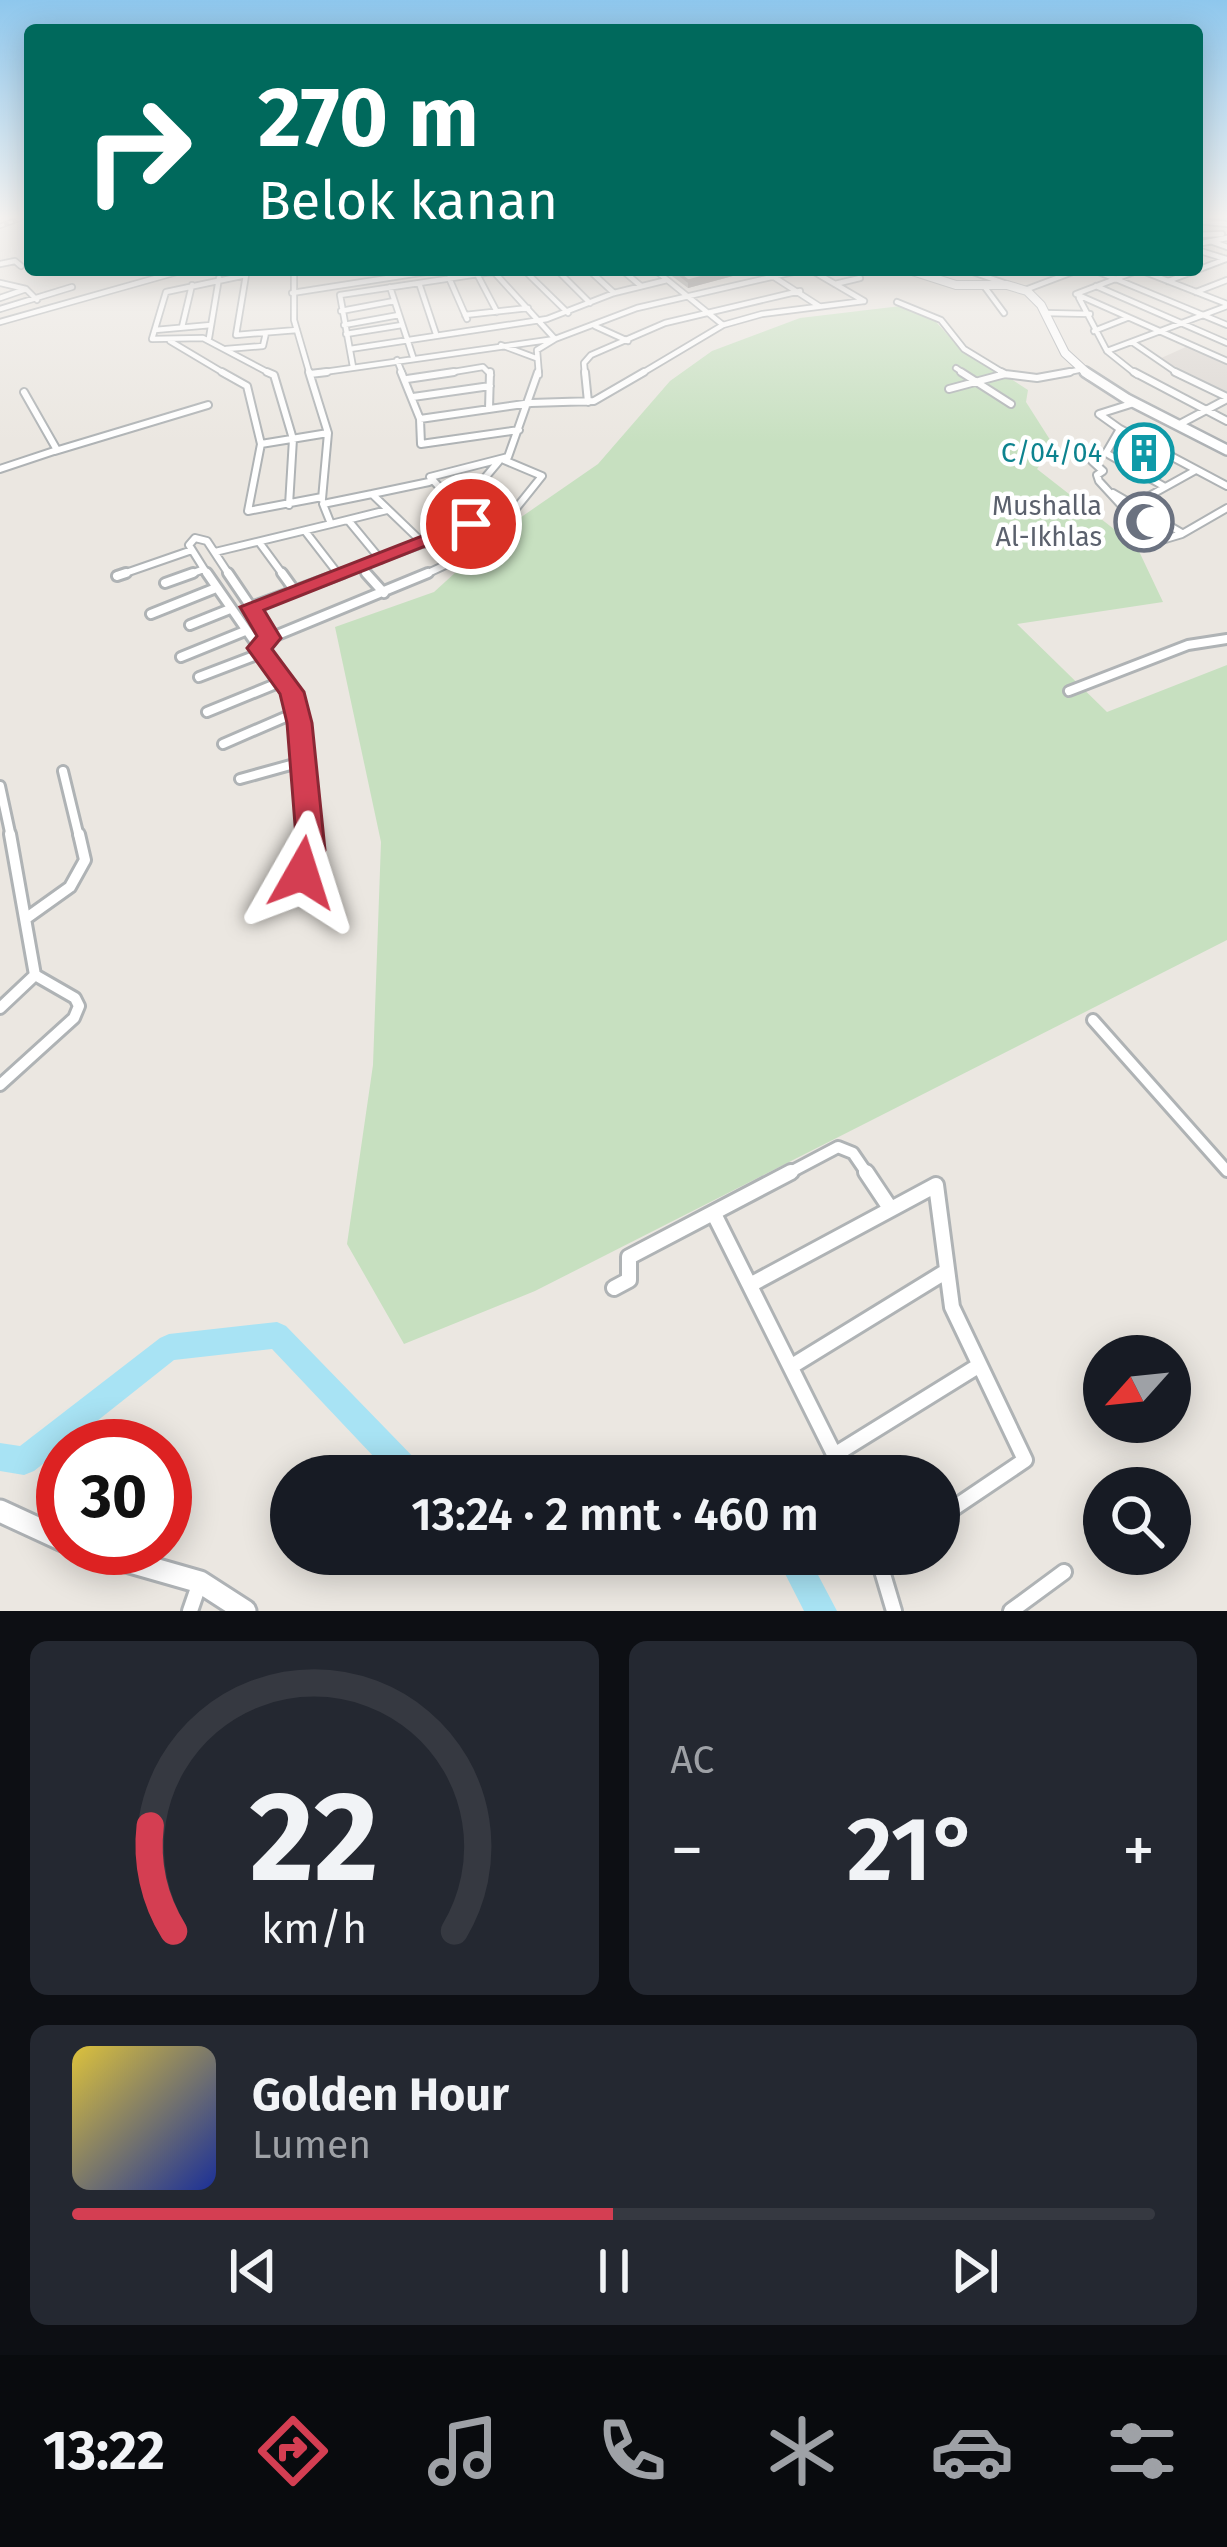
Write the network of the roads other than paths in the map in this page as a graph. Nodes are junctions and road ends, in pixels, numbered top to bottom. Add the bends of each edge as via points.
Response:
1 (29, 292) edge
2 (54, 292) edge
3 (93, 292) edge
4 (168, 292) edge
5 (189, 292) edge
6 (217, 292) edge
7 (242, 292) edge
8 (297, 292) edge
9 (358, 292) edge
10 (391, 292) edge
11 (422, 292) edge
12 (455, 292) edge
13 (486, 292) edge
14 (513, 292) edge
15 (547, 292) edge
16 (579, 292) edge
17 (617, 292) edge
18 (682, 292) edge
19 (696, 292) edge
20 (797, 292) joint
21 (849, 292) edge
22 (989, 292) edge
23 (1027, 292) edge
24 (1083, 292) edge
25 (1110, 292) edge
26 (1151, 292) edge
27 (1196, 292) edge
28 (292, 293) joint
29 (614, 293) joint
30 (685, 295) junction
31 (1077, 295) junction
32 (34, 298) junction
33 (394, 302) junction
34 (896, 302) dead end
35 (590, 303) junction
36 (1227, 305) edge
37 (46, 307) junction
38 (817, 307) junction
39 (528, 308) junction
40 (0, 309) edge
41 (341, 311) junction
42 (496, 312) junction
43 (568, 313) junction
44 (707, 313) junction
45 (1004, 313) dead end
46 (1045, 313) junction
47 (1090, 314) junction
48 (399, 315) junction
49 (1205, 315) junction
50 (465, 316) junction
51 (1127, 318) junction
52 (539, 321) junction
53 (0, 322) edge
54 (1180, 323) junction
55 (1227, 324) edge
56 (211, 325) junction
57 (344, 325) junction
58 (402, 325) junction
59 (594, 325) junction
60 (723, 325) junction
61 (182, 327) junction
62 (155, 329) junction
63 (297, 330) junction
64 (471, 330) junction
65 (1094, 331) junction
66 (1158, 332) junction
67 (266, 333) junction
68 (346, 334) junction
69 (436, 334) junction
70 (236, 335) junction
71 (206, 338) junction
72 (551, 338) junction
73 (406, 339) junction
74 (170, 341) junction
75 (628, 341) junction
76 (1132, 342) junction
77 (1227, 344) edge
78 (500, 345) junction
79 (350, 349) junction
80 (473, 349) junction
81 (226, 350) junction
82 (1107, 351) junction
83 (413, 357) junction
84 (536, 358) junction
85 (397, 360) junction
86 (1227, 362) edge
87 (353, 367) junction
88 (483, 367) junction
89 (956, 368) dead end
90 (1083, 369) junction
91 (310, 374) junction
92 (1005, 374) junction
93 (406, 379) junction
94 (977, 381) junction
95 (490, 386) junction
96 (949, 389) dead end
97 (24, 392) dead end
98 (282, 395) junction
99 (413, 397) junction
100 (1227, 398) edge
101 (252, 400) junction
102 (588, 402) junction
103 (532, 403) junction
104 (1134, 403) junction
105 (1011, 404) dead end
106 (208, 405) dead end
107 (488, 409) junction
108 (1205, 411) junction
109 (420, 419) junction
110 (1227, 421) edge
111 (1178, 424) junction
112 (1120, 429) junction
113 (519, 430) junction
114 (328, 433) junction
115 (293, 439) junction
116 (261, 444) junction
117 (1227, 449) edge
118 (55, 451) junction
119 (1094, 453) dead end
120 (501, 461) junction
121 (1120, 463) junction
122 (0, 469) edge
123 (1196, 470) junction
124 (1103, 471) junction
125 (429, 482) junction
126 (1227, 486) edge
127 (1104, 487) junction
128 (1166, 487) junction
129 (372, 494) junction
130 (468, 498) dead end
131 (322, 500) junction
132 (289, 505) junction
133 (1133, 505) junction
134 (1227, 508) edge
135 (387, 510) junction
136 (348, 520) junction
137 (331, 524) junction
138 (305, 531) junction
139 (1182, 534) junction
140 (259, 542) junction
141 (424, 544) junction
142 (192, 550) junction
143 (215, 552) junction
144 (381, 560) junction
145 (361, 567) junction
146 (204, 569) junction
147 (339, 575) junction
148 (117, 576) dead end
149 (165, 583) dead end
150 (216, 588) junction
151 (295, 591) junction
152 (384, 593) junction
153 (251, 607) junction
154 (230, 609) junction
155 (151, 614) dead end
156 (190, 625) dead end
157 (245, 631) junction
158 (270, 638) junction
159 (1227, 638) edge
160 (260, 651) junction
161 (181, 657) dead end
162 (200, 677) dead end
163 (283, 680) junction
164 (1069, 691) dead end
165 (207, 712) dead end
166 (297, 712) junction
167 (223, 744) dead end
168 (305, 760) junction
169 (63, 771) dead end
170 (240, 779) dead end
171 (0, 786) edge
172 (282, 903) dead end
173 (28, 917) junction
174 (35, 975) junction
175 (0, 1008) edge
176 (1093, 1020) dead end
177 (0, 1085) edge
178 (1227, 1172) edge
179 (890, 1208) junction
180 (715, 1216) junction
181 (945, 1272) junction
182 (751, 1285) junction
183 (614, 1288) dead end
184 (792, 1366) junction
185 (978, 1366) junction
186 (836, 1454) joint
187 (960, 1504) edge
188 (0, 1511) edge
189 (36, 1528) edge
190 (1064, 1572) dead end
191 (176, 1575) edge
192 (885, 1575) edge
193 (200, 1582) junction
194 (190, 1611) edge
195 (245, 1611) edge
196 (894, 1611) edge
197 (1011, 1611) edge

1 - 32 street
2 - 32 street
3 - 37 street
4 - 62 street
5 - 61 street
6 - 56 street
7 - 70 street
8 - 28 street
9 - 41 street via 340,295
10 - 33 street
11 - 69 street
12 - 50 street
13 - 42 street
14 - 39 street
15 - 43 street
16 - 35 street
17 - 29 street
18 - 30 street
19 - 30 street
20 - 38 street
20 - 44 street
21 - 38 street via 864,301
22 - 45 street
23 - 46 street
24 - 31 street
25 - 54 street
26 - 49 street
27 - 36 street
28 - 63 street
29 - 35 street
30 - 44 street
30 - 59 street
31 - 47 street
31 - 51 street
32 - 37 street
32 - 40 street
33 - 41 street
33 - 48 street
34 - 92 street via 941,320 964,349
35 - 43 street
36 - 49 street
37 - 53 street
38 - 60 street
39 - 42 street
39 - 52 street
41 - 57 street
42 - 50 street
43 - 52 street
44 - 60 street
44 - 75 street
46 - 47 street
46 - 90 street via 1054,340
47 - 65 street
48 - 57 street
48 - 58 street
49 - 54 street
49 - 55 street
50 - 64 street
51 - 65 street
51 - 66 street
52 - 64 street
52 - 72 street
54 - 66 street
54 - 77 street
56 - 61 street
56 - 71 street
57 - 68 street
58 - 68 street
58 - 73 street
59 - 72 street
59 - 75 street
60 - 102 street
61 - 62 street
62 - 74 street via 153,340
63 - 67 street
63 - 91 street
64 - 69 street
65 - 82 street
66 - 76 street
66 - 86 street
67 - 70 street
67 - 81 street via 262,346
68 - 79 street
69 - 73 street
70 - 71 street
71 - 74 street
71 - 81 street
72 - 78 street
72 - 84 street
73 - 79 street
73 - 83 street
74 - 101 street via 245,384
75 - 102 street via 586,358
76 - 82 street
76 - 100 street
78 - 80 street
78 - 84 street
79 - 87 street
80 - 83 street
80 - 88 street
81 - 98 street via 274,375
82 - 108 street
83 - 85 street
84 - 103 street
85 - 87 street
85 - 93 street
87 - 91 street
88 - 93 street
88 - 95 street
89 - 94 street
90 - 92 street via 1037,378
90 - 104 street
91 - 114 street
92 - 94 street
93 - 99 street
94 - 96 street
94 - 105 street
95 - 99 street
95 - 107 street
97 - 118 street
98 - 101 street
98 - 115 street
99 - 109 street
100 - 108 street
101 - 116 street
102 - 103 street
103 - 107 street
103 - 113 street
104 - 111 street
104 - 112 street via 1099,414
106 - 118 street
107 - 109 street
108 - 110 street
108 - 111 street
109 - 113 street via 422,445
111 - 117 street
112 - 121 street via 1106,453
112 - 123 street
113 - 120 street
114 - 115 street
114 - 131 street
115 - 116 street
115 - 132 street
116 - 132 street via 247,510
118 - 122 street
119 - 124 street
120 - 125 street via 436,472
120 - 130 street
120 - 152 street via 542,476 469,556
121 - 124 street
121 - 128 street
123 - 126 street
123 - 128 street
124 - 127 street via 1097,475
125 - 129 street
125 - 141 street via 472,522
127 - 133 street
127 - 139 street via 1153,542
128 - 133 street
129 - 131 street
129 - 135 street
131 - 132 street
131 - 137 street
133 - 139 street
134 - 139 street
135 - 136 street
135 - 141 street
136 - 137 street
136 - 144 street
137 - 138 street
138 - 140 street
138 - 147 street
140 - 143 street
140 - 151 street
141 - 144 street
142 - 143 street via 190,540 201,538
142 - 146 street
142 - 148 street
143 - 153 street
144 - 145 street
145 - 147 street
145 - 152 street
146 - 149 street
146 - 150 street
147 - 151 street
150 - 154 street
150 - 155 street
151 - 153 street
152 - 158 street
153 - 158 street
154 - 156 street
154 - 157 street
157 - 160 street
157 - 161 street
158 - 160 street
159 - 164 street
160 - 162 street
160 - 163 street
163 - 165 street
163 - 166 street
166 - 167 street
166 - 168 street
168 - 170 street
168 - 172 street via 311,850
169 - 173 street via 85,860 70,887
171 - 173 street
173 - 174 street
174 - 175 street
174 - 177 street via 79,1006
176 - 178 street
179 - 180 street via 843,1146
179 - 181 street via 936,1185
179 - 182 street
180 - 182 street
180 - 183 street via 629,1257 629,1280
181 - 184 street
181 - 185 street
182 - 184 street
184 - 186 street
185 - 186 street
185 - 187 street via 1025,1460
188 - 189 street
190 - 197 street
191 - 193 street
192 - 196 street
193 - 194 street
193 - 195 street

